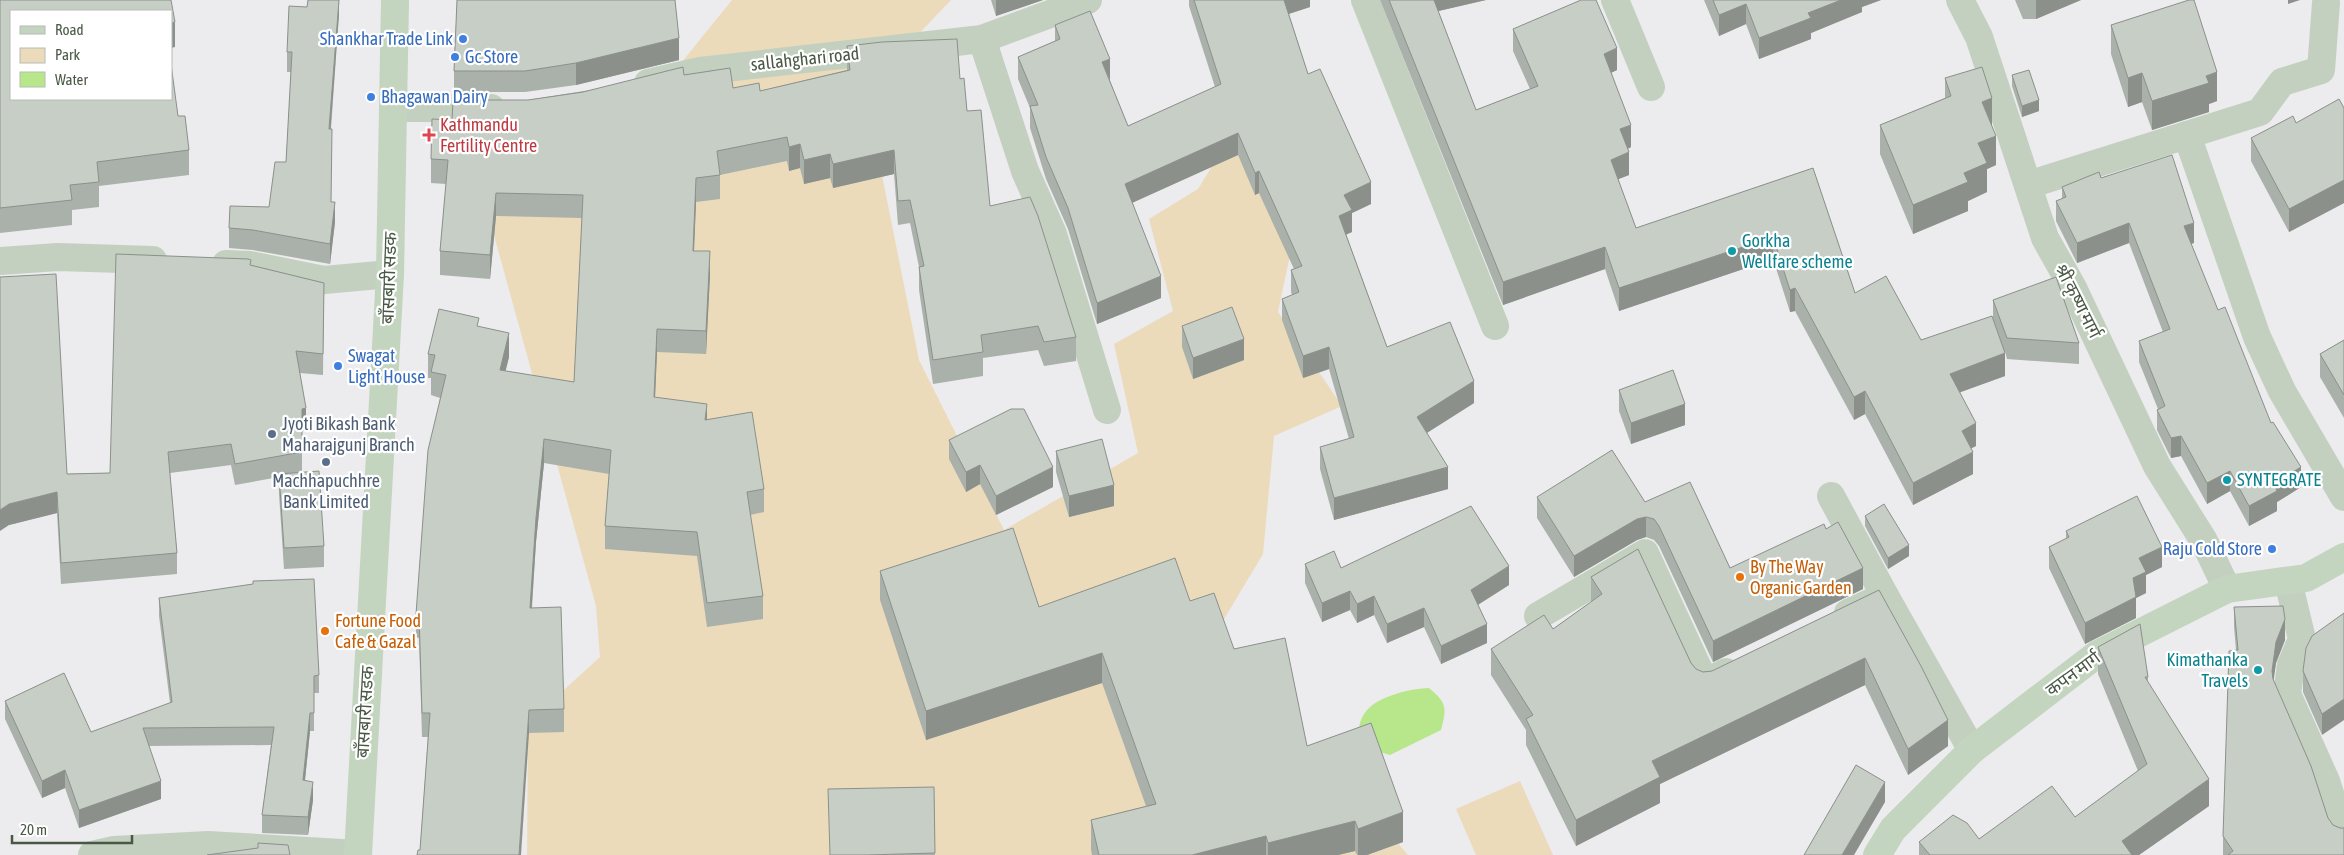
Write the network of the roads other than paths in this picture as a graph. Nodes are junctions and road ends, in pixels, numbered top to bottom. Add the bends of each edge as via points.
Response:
1 (395, 0) edge
2 (1088, 0) edge
3 (1365, 0) edge
4 (1615, 0) edge
5 (1960, 0) edge
6 (2326, 3) dead end
7 (982, 39) junction
8 (1651, 87) dead end
9 (626, 89) edge
10 (395, 108) junction
11 (517, 108) edge
12 (2187, 134) junction
13 (2028, 184) junction
14 (0, 261) edge
15 (174, 261) edge
16 (203, 263) edge
17 (390, 274) junction
18 (1495, 326) dead end
19 (1106, 410) dead end
20 (1831, 496) dead end
21 (2344, 497) edge
22 (2344, 557) edge
23 (2288, 581) junction
24 (2227, 589) junction
25 (1885, 596) junction
26 (1538, 616) edge
27 (1825, 625) edge
28 (1748, 662) edge
29 (1972, 750) junction
30 (2343, 834) edge
31 (92, 855) edge
32 (358, 855) edge
33 (1877, 855) edge

1 - 10 main road, बाँसबारी सडक
2 - 7 street, sallahghari road
3 - 18 street
4 - 8 street
5 - 13 street, श्री कृष्ण मार्ग via 1979,37
6 - 12 street via 2321,70 2282,82 2260,112
7 - 9 street, sallahghari road via 700,71
7 - 19 street via 1025,171 1053,234
10 - 11 street
10 - 17 main road, बाँसबारी सडक
12 - 13 street
12 - 21 street via 2257,337 2282,390
13 - 24 street, श्री कृष्ण मार्ग via 2045,238 2073,288 2136,425 2157,466 2204,541
14 - 15 street via 58,257
16 - 17 street via 250,265 324,280
17 - 32 main road, बाँसबारी सडक
20 - 25 street
22 - 23 main road, कपन मार्ग via 2306,578
23 - 24 main road, कपन मार्ग
23 - 30 street via 2302,639 2291,665 2287,694 2326,781
24 - 29 main road, कपन मार्ग via 2096,655
25 - 27 street
25 - 29 street
26 - 28 street via 1645,553 1704,683
29 - 33 main road, कपन मार्ग via 1892,829
31 - 32 street via 114,850 208,845

